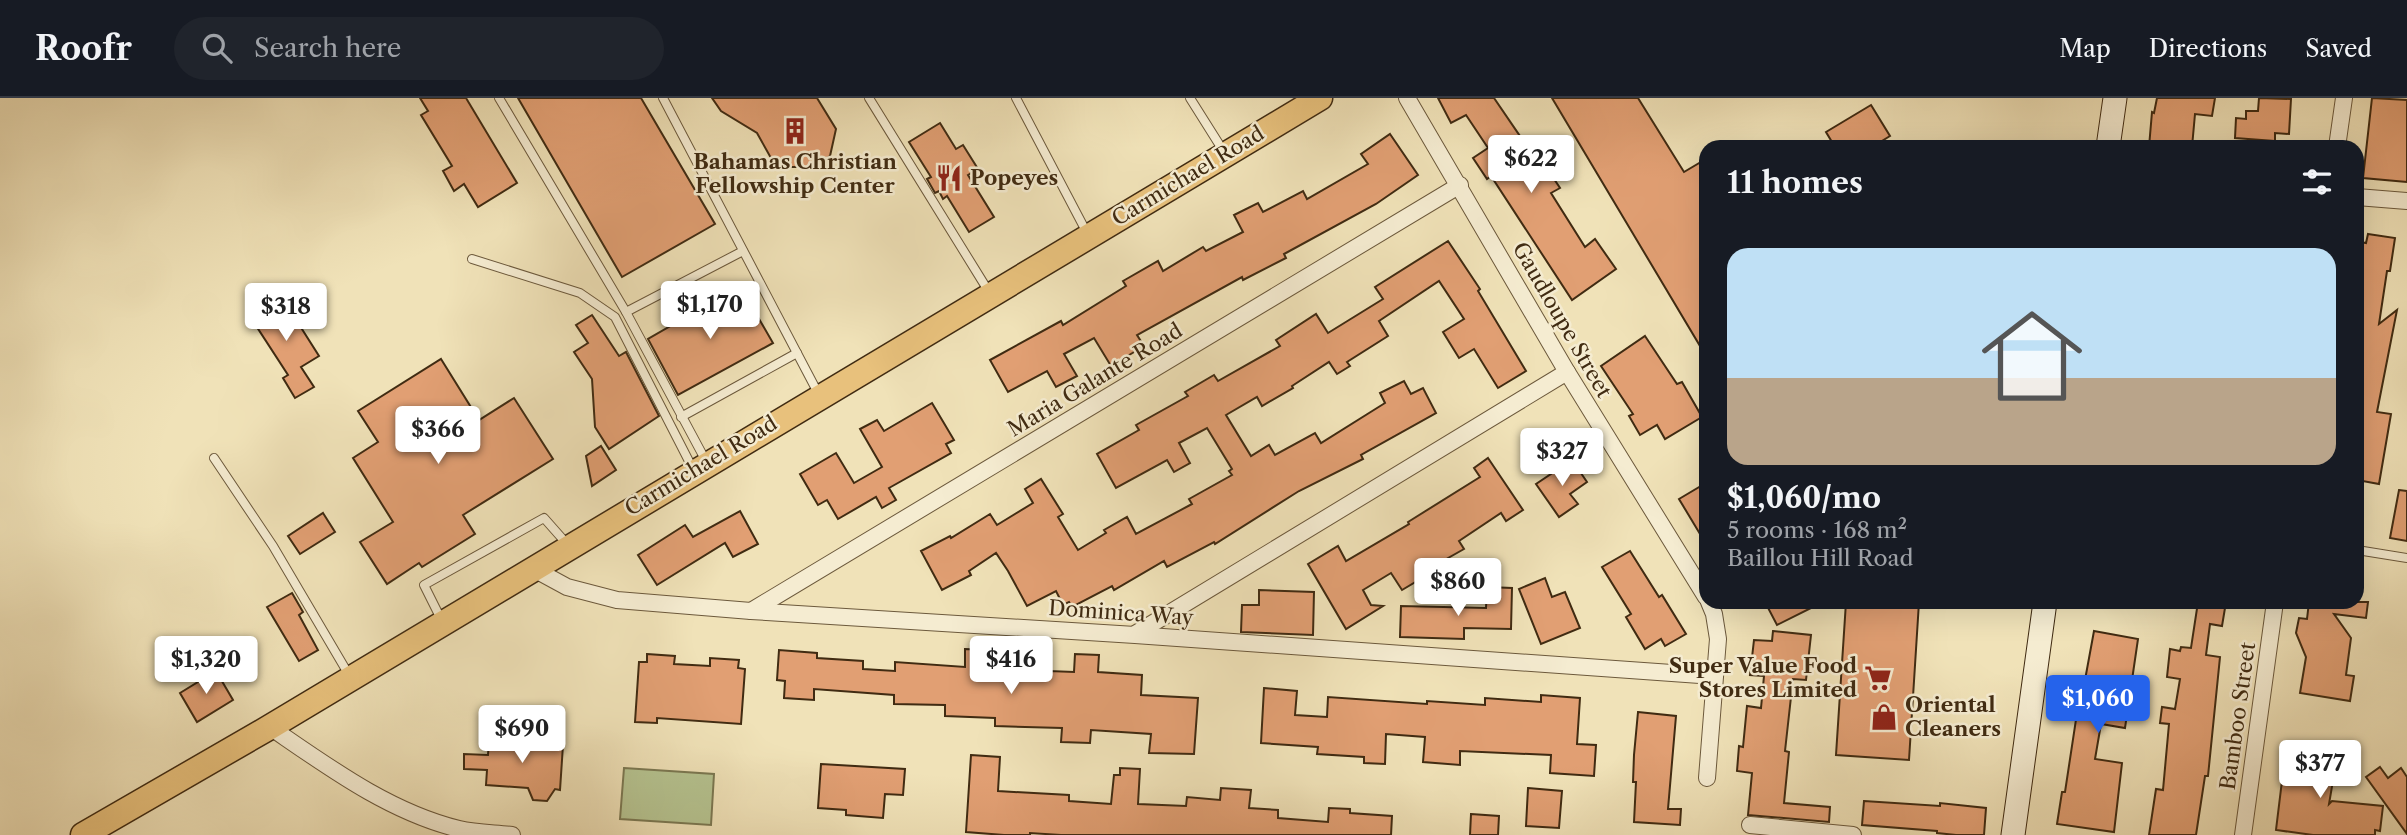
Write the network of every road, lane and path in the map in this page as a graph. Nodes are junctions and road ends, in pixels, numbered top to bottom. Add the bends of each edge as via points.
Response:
1 (499, 98) edge
2 (663, 98) edge
3 (869, 98) edge
4 (1016, 98) edge
5 (1190, 98) edge
6 (1320, 98) edge
7 (1407, 98) edge
8 (2115, 98) edge
9 (2344, 98) edge
10 (2109, 140) edge
11 (2338, 140) edge
12 (1225, 153) junction
13 (1460, 185) junction
14 (2364, 198) edge
15 (2407, 201) edge
16 (1088, 236) junction
17 (743, 251) junction
18 (472, 260) dead end
19 (990, 294) junction
20 (626, 312) junction
21 (797, 353) junction
22 (1567, 372) junction
23 (819, 396) junction
24 (681, 417) junction
25 (214, 458) dead end
26 (701, 467) junction
27 (568, 546) junction
28 (2364, 551) edge
29 (2407, 558) edge
30 (532, 568) junction
31 (1699, 586) edge
32 (1712, 609) edge
33 (2044, 609) edge
34 (2274, 609) edge
35 (751, 611) junction
36 (443, 622) junction
37 (1135, 635) junction
38 (1714, 676) junction
39 (351, 678) junction
40 (270, 727) junction
41 (1707, 778) dead end
42 (1750, 825) dead end
43 (83, 835) edge
44 (512, 835) edge
45 (1853, 835) edge
46 (2013, 835) edge
47 (2243, 835) edge

1 - 20 lane
2 - 17 lane
3 - 19 lane
4 - 16 lane
5 - 12 lane
6 - 12 main road, Carmichael Road
7 - 13 street, Gaudloupe Street
8 - 10 main road
9 - 11 street
12 - 16 main road, Carmichael Road
13 - 22 street, Gaudloupe Street
13 - 35 street, Maria Galante Road
14 - 15 street
16 - 19 main road, Carmichael Road
17 - 20 lane
17 - 21 lane
18 - 26 lane via 580,293 615,317
19 - 23 main road, Carmichael Road
20 - 24 lane
21 - 23 lane
21 - 24 lane
22 - 31 street, Gaudloupe Street
22 - 37 street
23 - 26 main road, Carmichael Road
24 - 26 lane
25 - 39 lane via 273,546
26 - 27 main road, Carmichael Road
27 - 30 main road, Carmichael Road
27 - 36 lane via 544,518 424,585
28 - 29 lane
30 - 35 street, Dominica Way via 567,587 608,599
30 - 36 main road, Carmichael Road
32 - 38 street via 1718,639
33 - 46 main road
34 - 47 street, Bamboo Street
35 - 37 street, Dominica Way
36 - 39 main road, Carmichael Road
37 - 38 street, Dominica Way
38 - 41 street
39 - 40 main road, Carmichael Road
40 - 43 main road, Carmichael Road
40 - 44 street via 331,769 427,819 459,829
42 - 45 street

